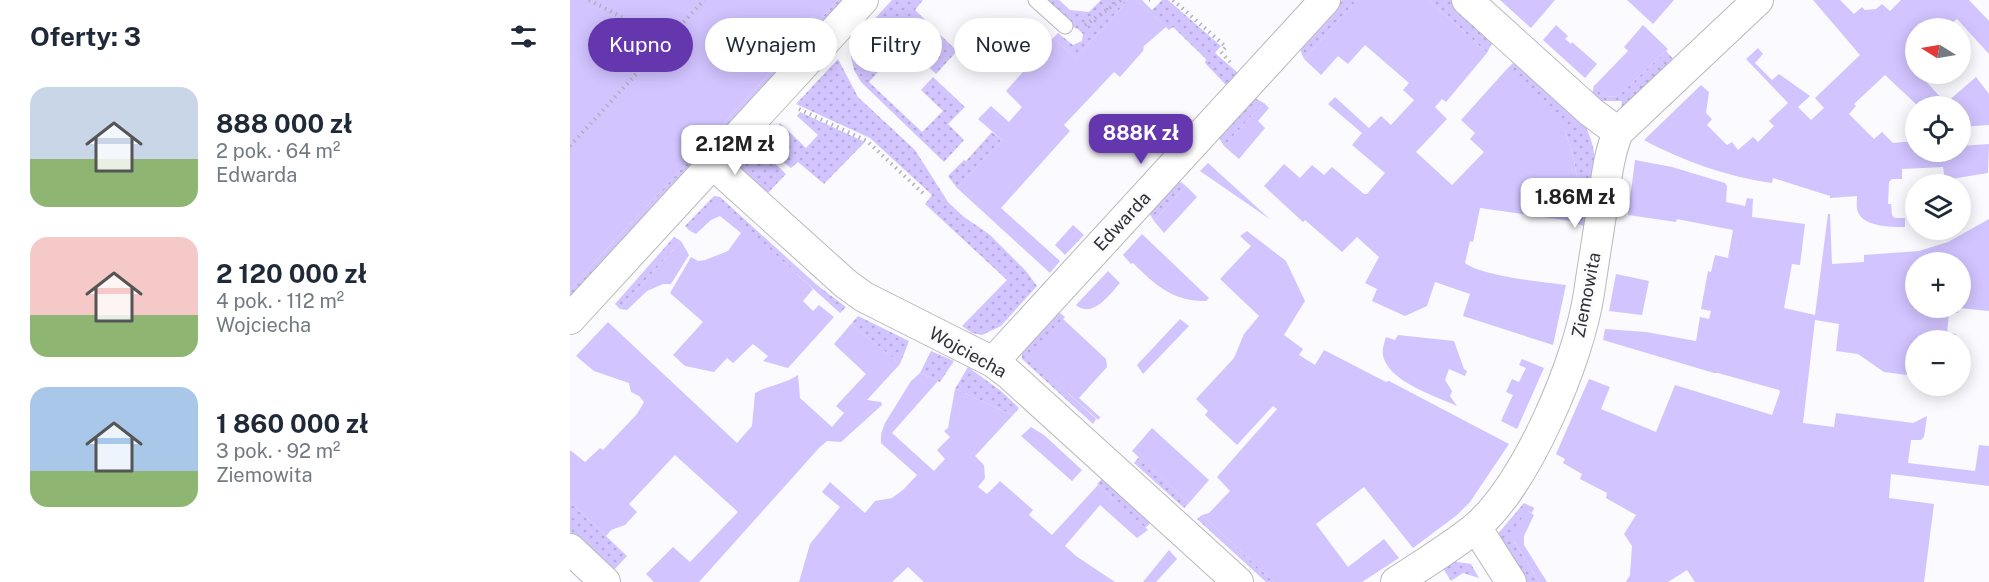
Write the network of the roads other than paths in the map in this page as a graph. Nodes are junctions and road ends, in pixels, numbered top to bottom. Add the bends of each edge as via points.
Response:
1 (863, 0) edge
2 (1036, 0) edge
3 (1325, 0) edge
4 (1467, 0) edge
5 (1758, 0) edge
6 (1065, 26) road end
7 (1618, 132) junction
8 (713, 164) junction
9 (570, 319) edge
10 (993, 362) junction
11 (1476, 527) junction
12 (570, 549) edge
13 (605, 582) edge
14 (1238, 582) edge
15 (1396, 582) edge
16 (1511, 582) edge

1 - 8 street
2 - 6 lane
3 - 10 street, Edwarda
4 - 7 street
5 - 7 street, Ziemowita
7 - 11 street, Ziemowita via 1609,159 1588,302 1570,364 1532,449 1508,489
8 - 9 street
8 - 10 street, Wojciecha via 864,297
10 - 14 street, Wojciecha via 1041,401
11 - 15 street, Ziemowita
11 - 16 street
12 - 13 street

